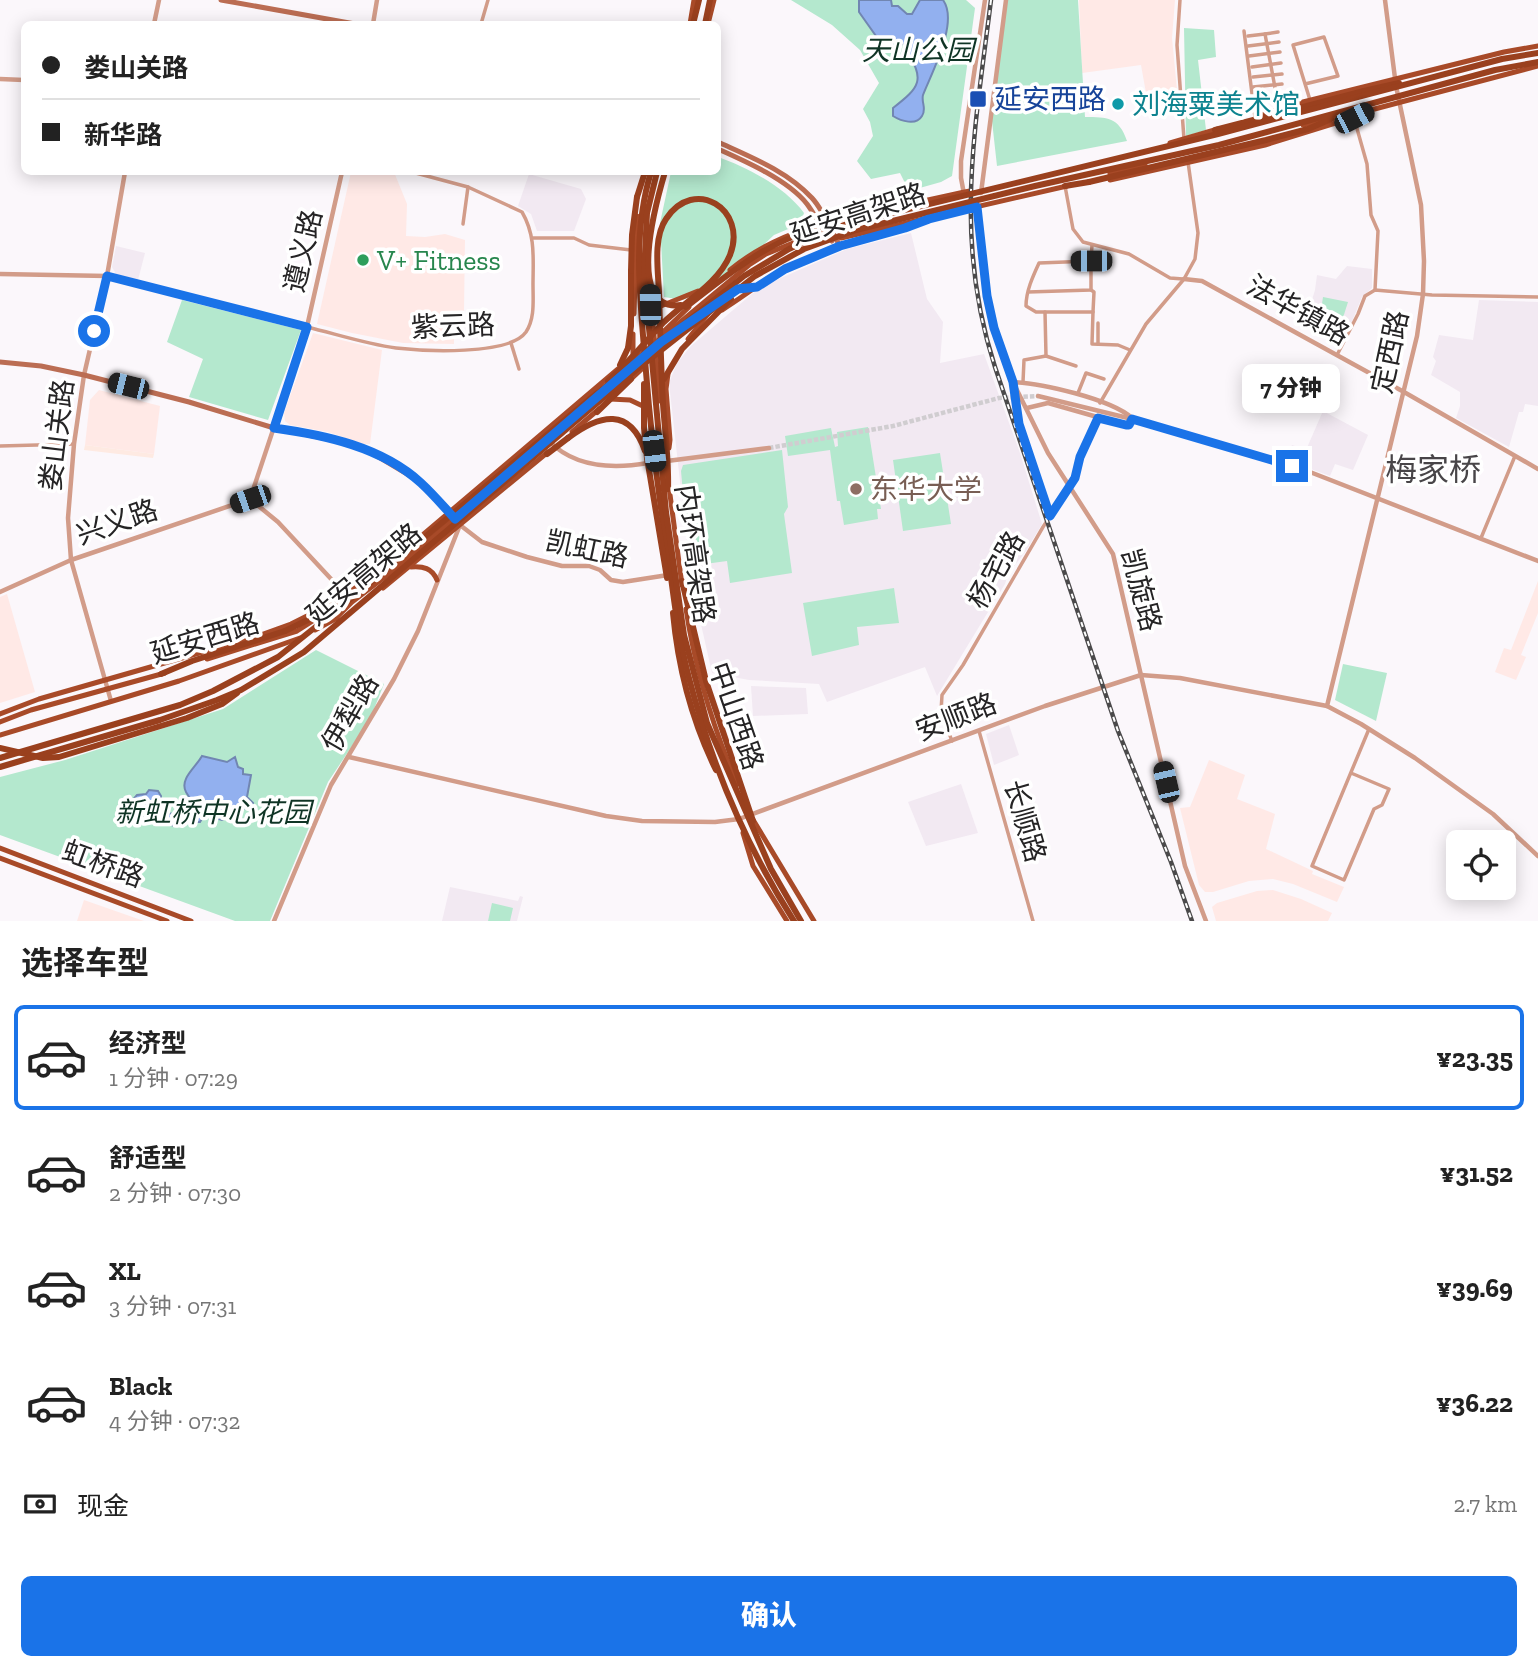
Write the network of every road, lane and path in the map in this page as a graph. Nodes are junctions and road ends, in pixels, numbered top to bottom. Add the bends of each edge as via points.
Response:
1 (159, 0) edge
2 (221, 0) edge
3 (377, 0) edge
4 (488, 0) edge
5 (697, 0) edge
6 (712, 0) edge
7 (985, 0) edge
8 (1006, 0) edge
9 (1180, 0) edge
10 (1385, 0) edge
11 (155, 21) edge
12 (338, 21) edge
13 (374, 21) edge
14 (482, 21) edge
15 (693, 21) edge
16 (707, 21) edge
17 (1244, 31) dead end
18 (1278, 32) dead end
19 (1265, 34) junction
20 (1248, 36) dead end
21 (1279, 42) dead end
22 (1266, 44) junction
23 (1248, 46) dead end
24 (1538, 46) edge
25 (1280, 52) dead end
26 (1538, 53) edge
27 (1268, 54) junction
28 (1249, 56) dead end
29 (1468, 61) junction
30 (1281, 63) dead end
31 (1270, 64) junction
32 (1489, 64) junction
33 (1538, 64) edge
34 (1252, 67) dead end
35 (1282, 74) dead end
36 (1272, 75) junction
37 (1253, 77) dead end
38 (0, 79) edge
39 (1432, 79) junction
40 (21, 80) edge
41 (1395, 83) junction
42 (1282, 84) dead end
43 (1305, 84) junction
44 (1273, 85) junction
45 (1253, 88) dead end
46 (1310, 100) junction
47 (1399, 103) junction
48 (1281, 110) junction
49 (1347, 111) junction
50 (1367, 111) junction
51 (1255, 117) junction
52 (1354, 118) junction
53 (1215, 130) junction
54 (1184, 139) junction
55 (721, 143) edge
56 (721, 150) edge
57 (1186, 153) junction
58 (1188, 163) junction
59 (124, 175) edge
60 (341, 175) edge
61 (424, 175) edge
62 (445, 175) edge
63 (646, 175) edge
64 (646, 175) edge
65 (647, 175) edge
66 (656, 175) edge
67 (663, 175) edge
68 (663, 175) edge
69 (1037, 177) junction
70 (444, 180) junction
71 (1065, 186) junction
72 (468, 187) junction
73 (982, 189) junction
74 (1041, 192) junction
75 (963, 193) junction
76 (937, 199) junction
77 (977, 207) junction
78 (929, 219) junction
79 (827, 222) junction
80 (463, 224) dead end
81 (818, 224) junction
82 (847, 224) junction
83 (827, 230) junction
84 (533, 238) junction
85 (834, 240) junction
86 (1092, 245) junction
87 (840, 246) junction
88 (636, 250) junction
89 (1091, 261) junction
90 (749, 265) junction
91 (731, 269) junction
92 (0, 274) edge
93 (107, 276) junction
94 (719, 279) junction
95 (1184, 279) junction
96 (649, 281) junction
97 (757, 287) junction
98 (740, 288) junction
99 (1091, 290) junction
100 (1375, 290) junction
101 (1028, 292) junction
102 (1423, 294) junction
103 (1538, 297) edge
104 (702, 298) junction
105 (712, 307) junction
106 (652, 310) junction
107 (1045, 312) junction
108 (1093, 312) junction
109 (693, 321) junction
110 (705, 321) junction
111 (1098, 323) dead end
112 (307, 327) junction
113 (511, 343) junction
114 (1098, 344) junction
115 (654, 345) junction
116 (1130, 350) junction
117 (643, 354) junction
118 (1337, 355) junction
119 (656, 356) junction
120 (1046, 356) junction
121 (0, 362) edge
122 (631, 364) junction
123 (1076, 366) dead end
124 (644, 367) junction
125 (519, 369) dead end
126 (84, 375) junction
127 (1104, 379) dead end
128 (608, 381) junction
129 (1013, 382) junction
130 (1023, 383) junction
131 (662, 384) junction
132 (1404, 392) junction
133 (1077, 395) junction
134 (1038, 396) tunnel mouth
135 (591, 398) junction
136 (610, 399) junction
137 (1100, 402) junction
138 (1027, 408) junction
139 (649, 409) junction
140 (1098, 418) junction
141 (1132, 419) junction
142 (274, 428) junction
143 (541, 432) junction
144 (568, 438) junction
145 (547, 439) junction
146 (74, 444) junction
147 (0, 446) edge
148 (555, 447) junction
149 (769, 448) tunnel mouth
150 (1515, 456) junction
151 (648, 458) junction
152 (666, 461) junction
153 (656, 462) junction
154 (1538, 469) edge
155 (1070, 486) junction
156 (1378, 498) junction
157 (250, 499) junction
158 (484, 502) junction
159 (666, 512) junction
160 (452, 515) junction
161 (1050, 516) junction
162 (460, 525) junction
163 (1481, 538) junction
164 (71, 560) junction
165 (1538, 561) edge
166 (411, 567) junction
167 (380, 575) junction
168 (671, 575) junction
169 (437, 580) junction
170 (682, 581) junction
171 (0, 592) edge
172 (351, 600) junction
173 (680, 638) junction
174 (161, 674) junction
175 (1141, 675) junction
176 (106, 685) junction
177 (240, 690) junction
178 (696, 700) junction
179 (111, 701) junction
180 (1327, 706) junction
181 (0, 715) edge
182 (0, 722) edge
183 (702, 722) junction
184 (1369, 729) junction
185 (979, 731) junction
186 (0, 736) edge
187 (952, 741) junction
188 (0, 748) edge
189 (349, 757) junction
190 (0, 758) edge
191 (0, 767) edge
192 (1351, 773) junction
193 (729, 797) junction
194 (750, 815) junction
195 (739, 820) junction
196 (0, 848) edge
197 (1538, 856) edge
198 (0, 858) edge
199 (771, 869) junction
200 (159, 920) edge
201 (167, 921) edge
202 (191, 921) edge
203 (274, 921) edge
204 (787, 921) edge
205 (794, 921) edge
206 (801, 921) edge
207 (814, 921) edge
208 (1033, 921) edge
209 (1206, 921) edge

1 - 11 street
2 - 12 main road
3 - 13 street
4 - 14 street
5 - 15 highway
6 - 16 highway
7 - 75 street via 961,161
8 - 73 street, 凯旋路
9 - 54 street via 1177,45
10 - 41 street, 定西路
17 - 51 street
18 - 19 street
19 - 20 street
19 - 22 street
21 - 22 street
22 - 23 street
22 - 27 street
24 - 29 main road
25 - 27 street
26 - 32 main road, 延安西路
26 - 39 highway, 延安高架路, bridge
27 - 28 street
27 - 31 street
29 - 32 main road
29 - 41 main road
30 - 31 street
31 - 34 street
31 - 36 street
32 - 41 main road, 延安西路
33 - 47 main road, 延安西路
33 - 49 highway, 延安高架路, bridge via 1495,70
35 - 36 street
36 - 37 street
36 - 44 street
38 - 40 street
39 - 48 highway, bridge
39 - 82 highway, 延安高架路, bridge
41 - 46 main road
41 - 47 street, 定西路
41 - 53 main road, 延安西路
42 - 44 street
43 - 43 street via 1293,45 1326,37 1338,76
43 - 46 street
44 - 45 street
44 - 48 street
46 - 48 main road
47 - 50 main road, 延安西路
47 - 102 street, 定西路 via 1420,205
48 - 51 main road
48 - 53 highway
49 - 71 highway, bridge via 1308,129
49 - 98 highway, 延安高架路, bridge via 856,230 804,249
50 - 52 main road, 延安西路
50 - 57 main road, 延安西路
51 - 53 main road
52 - 58 main road, 延安西路
52 - 100 street via 1378,232
53 - 54 main road, 延安西路
54 - 69 main road, 延安西路
55 - 79 main road via 797,185 814,200
56 - 81 main road via 774,177 807,203
57 - 58 street
57 - 71 main road, 延安西路
58 - 71 main road, 延安西路
58 - 95 street via 1198,243
59 - 93 street, 娄山关路
60 - 112 street, 遵义路
61 - 70 street
62 - 70 street
63 - 88 main road, 中山西路 via 637,216
64 - 128 highway, bridge via 637,197 632,235 628,348
65 - 173 highway, 内环高架路, bridge via 639,285 649,403
66 - 159 highway, 内环高架路, bridge via 644,274
67 - 96 highway, bridge via 653,216
68 - 106 main road, 中山西路 via 649,247
69 - 73 main road, 延安西路
69 - 74 main road
70 - 72 street
71 - 74 main road, 延安西路
71 - 86 street via 1073,229 1083,242
72 - 80 street
72 - 84 street via 522,212
73 - 75 main road, 延安西路
73 - 77 street, 凯旋路
74 - 77 main road, 延安西路
75 - 76 main road, 延安西路
75 - 77 street
76 - 79 main road, 延安西路
76 - 83 main road, 延安西路
77 - 78 main road, 延安西路
77 - 129 street, 凯旋路 via 987,296
78 - 85 main road, 延安西路
78 - 87 main road, 延安西路
79 - 81 main road, 延安西路
79 - 83 main road
81 - 83 main road
81 - 91 main road, 延安西路 via 774,240
82 - 104 highway, bridge via 782,241 736,268
82 - 135 highway, 延安高架路, bridge via 789,249 744,276
83 - 85 main road
83 - 90 main road, 延安西路
84 - 88 street via 574,238 589,245
84 - 113 street, 紫云路 via 532,319 525,334
85 - 87 main road
85 - 98 main road, 延安西路 via 793,253
86 - 89 street
86 - 95 street, 法华镇路 via 1129,254 1174,280
87 - 97 main road, 延安西路 via 785,269
88 - 117 main road, 中山西路
88 - 122 main road
89 - 99 street
89 - 101 street via 1041,261
90 - 91 main road, 延安西路
90 - 104 main road, 延安西路
91 - 94 main road, 延安西路
92 - 93 street
93 - 112 street
93 - 126 street, 娄山关路
94 - 106 main road
94 - 115 main road, 延安西路
95 - 116 street
95 - 118 street, 法华镇路 via 1202,281
96 - 104 highway, bridge via 653,293 665,304 677,306
96 - 144 highway, bridge via 650,328 637,371
97 - 98 main road
97 - 110 main road, 延安西路
98 - 105 main road, 延安西路
98 - 131 highway, bridge via 682,349
98 - 158 highway, 延安高架路, bridge via 635,371
99 - 101 street
99 - 108 street
100 - 102 street
100 - 118 street via 1365,296
101 - 107 street via 1026,306
102 - 103 street
102 - 132 street, 定西路
104 - 105 main road
104 - 115 main road, 延安西路
104 - 151 highway, bridge via 664,329 650,358 643,397
105 - 109 main road, 延安西路
105 - 110 main road
106 - 115 main road, 中山西路
107 - 108 street
107 - 120 street
108 - 114 street via 1092,344
109 - 115 main road, 延安西路
109 - 119 main road, 延安西路
110 - 152 main road via 689,337 667,376 670,440
111 - 114 street
112 - 113 street, 紫云路 via 395,348 435,351
112 - 142 street, 遵义路
113 - 125 street
114 - 116 street
115 - 117 main road, 延安西路
115 - 119 main road, 中山西路
116 - 137 street
117 - 122 main road, 延安西路
117 - 124 main road, 中山西路
118 - 132 street, 法华镇路
119 - 124 main road, 延安西路
119 - 152 main road, 中山西路
120 - 123 street
120 - 130 street via 1024,360
121 - 126 main road
122 - 143 main road, 延安西路 via 614,371
122 - 145 main road, 延安西路
124 - 136 main road, 延安西路
124 - 139 main road, 中山西路
126 - 142 main road
126 - 146 street, 娄山关路
127 - 133 street via 1086,373
128 - 131 highway, bridge via 638,351 659,328 664,322 715,277 729,256 734,233 729,219 720,206 705,200 677,206 662,227 658,255 660,326 661,337 662,348
128 - 135 highway, bridge
129 - 130 street
129 - 138 street, 凯旋路
129 - 161 street via 1019,424
130 - 133 street
131 - 159 highway, bridge
132 - 150 street, 法华镇路
132 - 156 street, 定西路
133 - 137 street
134 - 141 street
135 - 167 highway, 延安高架路, bridge
136 - 139 main road via 630,400
136 - 148 main road, 延安西路
137 - 141 street
138 - 140 street via 1048,403
138 - 155 street, 凯旋路 via 1038,436
139 - 153 main road, 中山西路
140 - 141 street via 1126,425
140 - 155 street, 杨宅路
141 - 156 street via 1292,466
142 - 157 street, 遵义路
142 - 160 main road via 327,437 372,453 419,481
143 - 145 street
143 - 160 main road, 延安西路
144 - 151 highway, bridge via 592,422 617,419 638,433
144 - 158 highway, bridge
145 - 148 street
145 - 160 main road, 延安西路
146 - 147 street
146 - 164 street, 娄山关路 via 68,518
148 - 153 street via 573,458 606,467
148 - 162 main road, 延安西路
149 - 152 street
150 - 154 street, 法华镇路
150 - 163 street
151 - 173 highway, bridge
152 - 153 street
152 - 170 main road, 中山西路
153 - 168 main road, 中山西路
155 - 161 street, 杨宅路
155 - 175 street, 凯旋路 via 1113,554
156 - 163 street
156 - 180 street, 定西路
157 - 164 street, 兴义路
157 - 172 street via 278,522
158 - 177 highway, 延安高架路, bridge via 304,652
159 - 199 highway, 内环高架路, bridge via 684,635 707,723
160 - 162 main road
160 - 172 main road, 延安西路
161 - 187 street, 杨宅路 via 944,690 941,712
162 - 166 main road, 延安西路
162 - 168 street, 凯虹路 via 482,542 562,566 589,566 611,580
162 - 169 street, 伊犁路
163 - 165 street
164 - 171 street, 兴义路
164 - 176 street, 娄山关路
166 - 169 main road via 429,568
166 - 172 main road, 延安西路
167 - 174 highway, bridge via 285,631
167 - 190 highway, 延安高架路, bridge via 278,657 214,691
168 - 178 main road, 中山西路
168 - 193 highway, bridge via 683,680 695,721
169 - 189 street, 伊犁路 via 418,631
170 - 194 main road, 中山西路 via 700,678
170 - 199 highway, bridge via 706,681
172 - 174 main road, 延安西路 via 298,631
172 - 176 main road, 延安西路
172 - 179 main road, 延安西路 via 336,618 299,639
173 - 178 highway, 内环高架路, bridge
174 - 176 main road, 延安西路
175 - 180 street, 安顺路
175 - 185 street, 安顺路
175 - 209 street, 凯旋路 via 1185,866
176 - 179 street, 娄山关路
176 - 181 main road, 延安西路 via 39,699
176 - 182 main road, 延安西路
177 - 188 highway, bridge via 222,704 187,718 50,758
177 - 191 highway, 延安高架路, bridge via 160,720
178 - 183 highway, 内环高架路, bridge
179 - 186 main road, 延安西路
180 - 184 street, 安顺路
183 - 193 highway, 内环高架路, bridge
183 - 195 main road, 中山西路
184 - 192 street
184 - 197 street, 安顺路 via 1480,805
185 - 187 street, 安顺路
185 - 208 street, 长顺路
187 - 194 street, 安顺路
189 - 195 street, 安顺路 via 606,816 642,821
189 - 203 street, 伊犁路 via 331,785
192 - 192 street via 1312,866 1344,880 1374,809 1382,805 1389,789
193 - 205 highway, 内环高架路, bridge via 751,848
194 - 195 street, 安顺路
194 - 207 main road, 中山西路
195 - 204 main road, 中山西路 via 752,866
196 - 202 main road, 虹桥路
198 - 200 main road, 虹桥路
199 - 206 highway, 内环高架路, bridge
200 - 201 main road, 虹桥路

